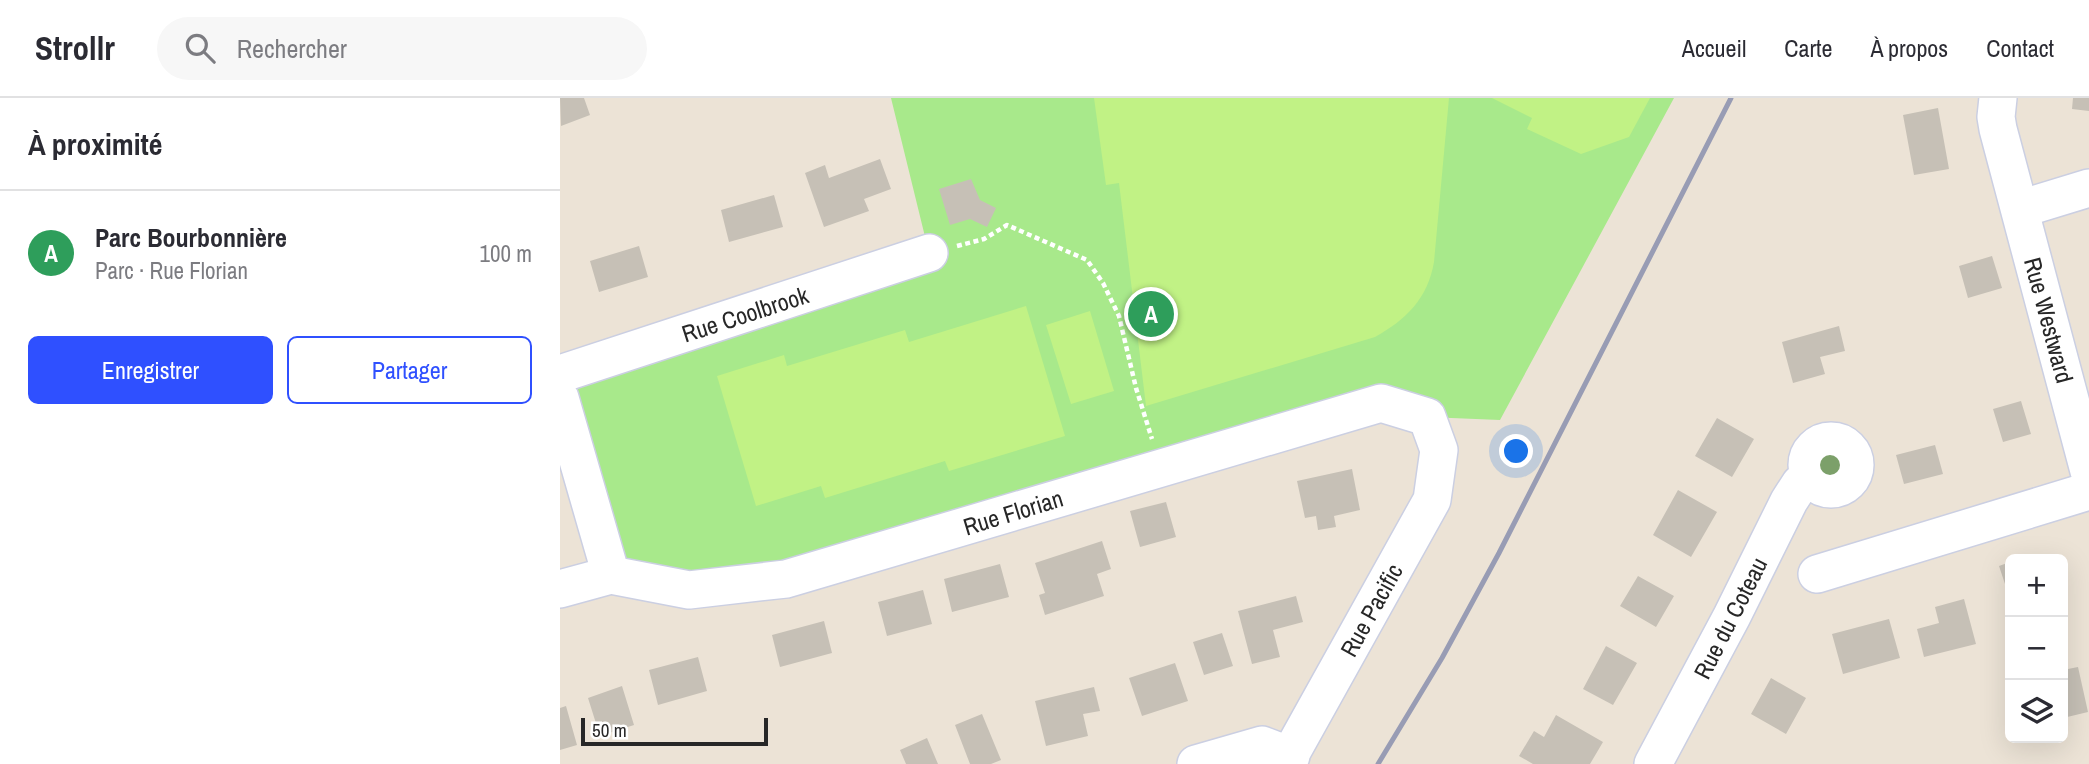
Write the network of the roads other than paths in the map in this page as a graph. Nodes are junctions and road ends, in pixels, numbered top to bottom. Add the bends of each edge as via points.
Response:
1 (1998, 98) edge
2 (2089, 188) edge
3 (2020, 209) junction
4 (929, 253) road end
5 (560, 374) edge
6 (560, 398) edge
7 (1438, 450) joint
8 (2089, 471) edge
9 (1810, 475) dead end
10 (2089, 491) edge
11 (1816, 574) dead end
12 (611, 575) junction
13 (560, 589) edge
14 (1288, 760) edge
15 (1196, 764) edge
16 (1653, 764) edge

1 - 3 street, Rue Westward via 1998,129
2 - 3 street
3 - 8 street, Rue Westward
4 - 5 street, Rue Coolbrook
6 - 12 street
7 - 12 street, Rue Florian via 1427,416 1381,403 786,579 689,590
7 - 14 street, Rue Pacific via 1432,500
9 - 16 street, Rue du Coteau via 1789,501
10 - 11 street
12 - 13 street, Rue Florian
14 - 15 street via 1262,745

